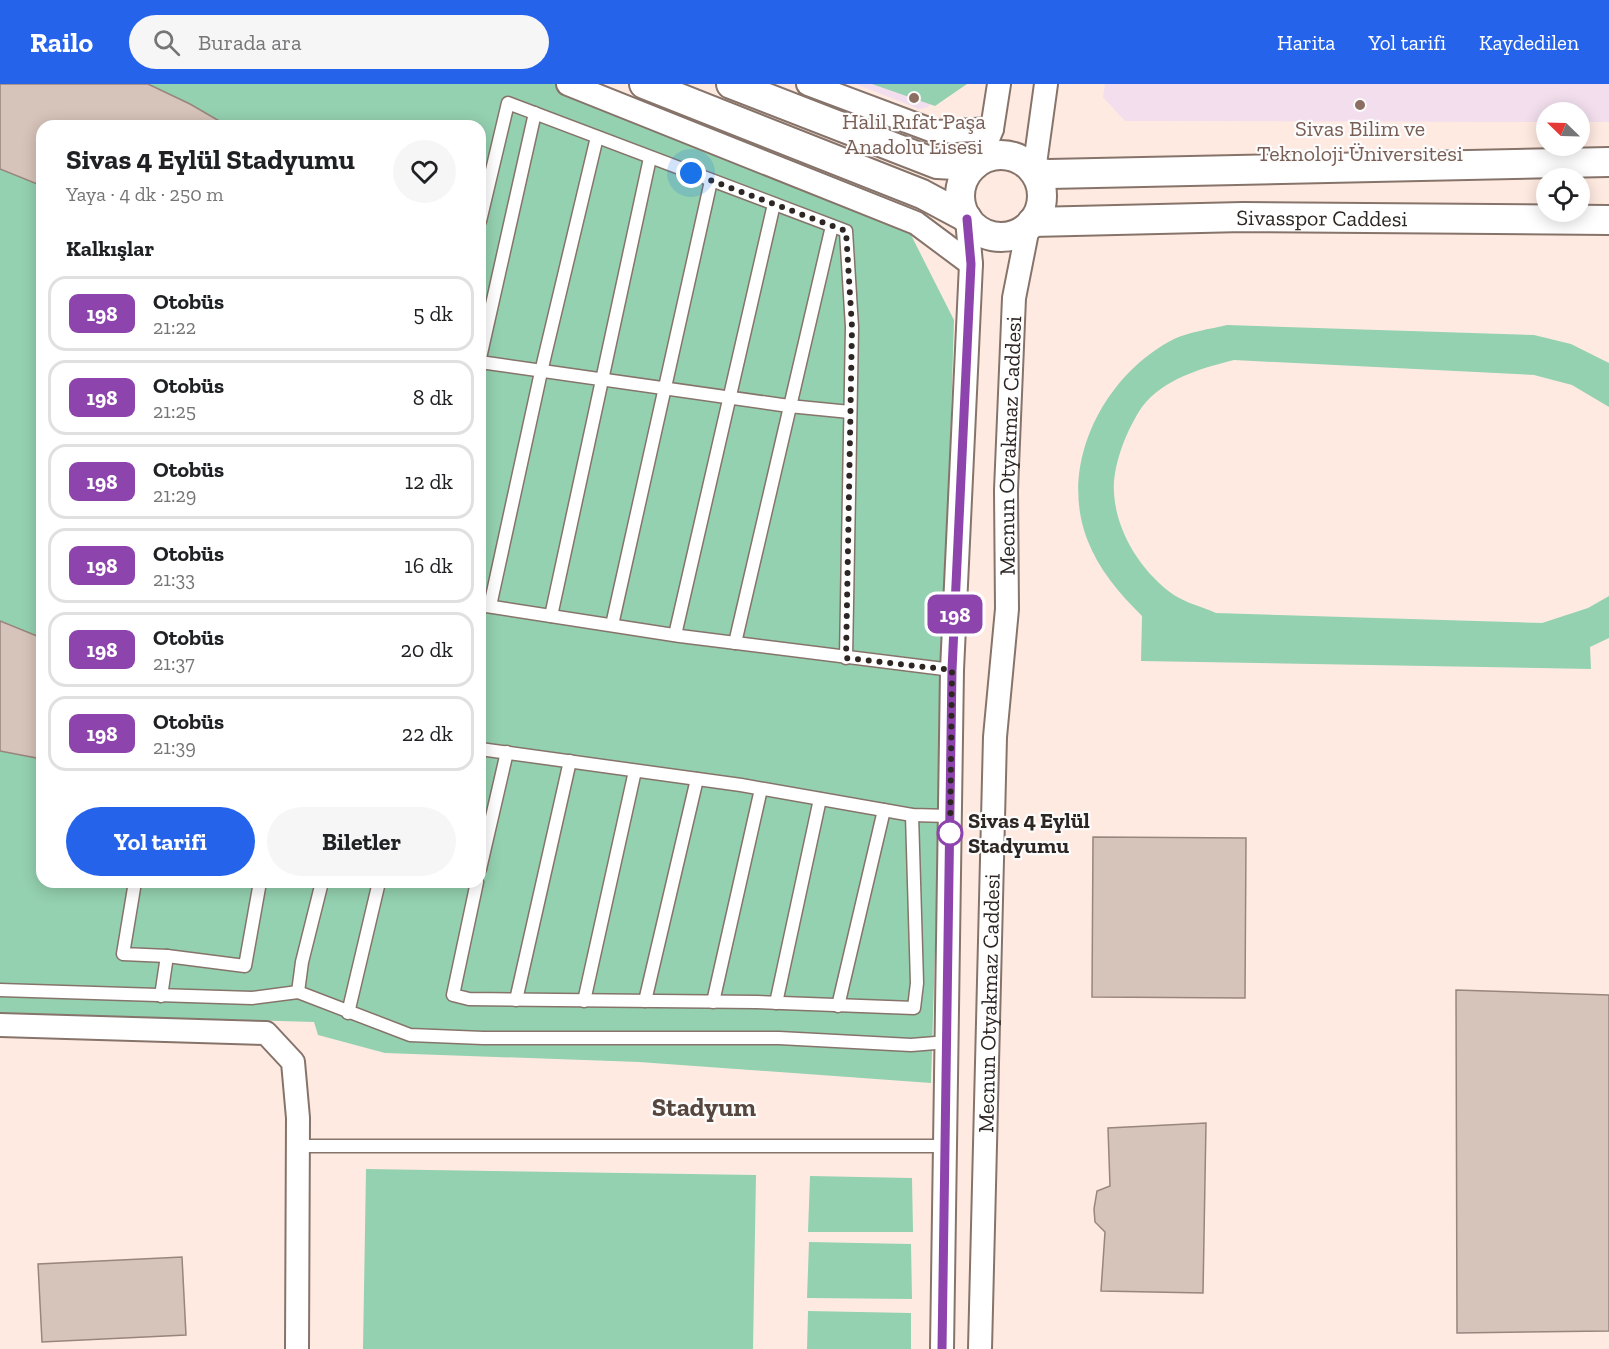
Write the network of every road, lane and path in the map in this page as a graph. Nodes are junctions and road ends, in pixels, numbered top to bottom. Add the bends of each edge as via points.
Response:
1 (568, 84) edge
2 (644, 84) edge
3 (731, 84) edge
4 (808, 84) edge
5 (999, 84) edge
6 (1046, 84) edge
7 (535, 113) junction
8 (992, 129) junction
9 (597, 137) junction
10 (651, 158) junction
11 (1609, 162) edge
12 (976, 164) junction
13 (1035, 172) junction
14 (711, 181) junction
15 (486, 196) edge
16 (774, 204) junction
17 (967, 218) junction
18 (1609, 220) edge
19 (1030, 224) junction
20 (831, 226) junction
21 (971, 264) junction
22 (486, 333) edge
23 (486, 361) edge
24 (542, 372) junction
25 (603, 380) junction
26 (665, 389) junction
27 (729, 398) junction
28 (789, 406) junction
29 (850, 412) junction
30 (486, 601) edge
31 (486, 605) edge
32 (551, 616) junction
33 (612, 626) junction
34 (675, 635) junction
35 (735, 643) junction
36 (846, 658) junction
37 (952, 670) junction
38 (486, 750) edge
39 (507, 752) junction
40 (570, 761) junction
41 (635, 771) junction
42 (696, 779) junction
43 (761, 789) junction
44 (820, 799) junction
45 (884, 810) junction
46 (912, 815) junction
47 (950, 816) junction
48 (486, 843) edge
49 (134, 888) edge
50 (259, 888) edge
51 (320, 888) edge
52 (378, 888) edge
53 (476, 888) edge
54 (167, 956) junction
55 (0, 990) edge
56 (298, 992) junction
57 (161, 996) junction
58 (516, 1000) junction
59 (584, 1001) junction
60 (645, 1001) junction
61 (713, 1002) junction
62 (776, 1003) junction
63 (838, 1006) junction
64 (348, 1013) junction
65 (0, 1025) edge
66 (948, 1042) junction
67 (298, 1146) junction
68 (946, 1146) junction
69 (297, 1349) edge
70 (942, 1349) edge
71 (980, 1349) edge

1 - 21 street via 916,223
2 - 17 street via 922,194
3 - 12 street via 937,164
4 - 8 street via 936,132
5 - 8 street
6 - 13 street
7 - 9 lane
7 - 15 lane via 508,103
7 - 22 lane
8 - 12 street
9 - 10 lane
9 - 24 lane
10 - 14 lane
10 - 25 lane
11 - 13 street
12 - 13 street via 1004,154 1024,161
12 - 17 street via 965,177 960,194
13 - 19 street via 1042,197 1040,210
14 - 16 lane
14 - 26 lane
16 - 20 lane
16 - 27 lane
17 - 19 street via 982,232 995,236 1009,236
17 - 21 street, Mecnun Otyakmaz Caddesi
18 - 19 street, Sivasspor Caddesi via 1243,217
19 - 71 street, Mecnun Otyakmaz Caddesi via 1014,297 1006,490 1008,609 995,737
20 - 28 lane
20 - 29 lane via 846,231 852,327
21 - 37 street, Mecnun Otyakmaz Caddesi
23 - 24 lane
24 - 25 lane
24 - 30 lane
25 - 26 lane
25 - 32 lane
26 - 27 lane
26 - 33 lane
27 - 28 lane
27 - 34 lane
28 - 29 lane
28 - 35 lane
29 - 36 lane
31 - 32 lane
32 - 33 lane
33 - 34 lane
34 - 35 lane
35 - 36 lane
36 - 37 lane
37 - 47 street, Mecnun Otyakmaz Caddesi
38 - 39 lane
39 - 40 lane
39 - 48 lane
40 - 41 lane
40 - 58 lane
41 - 42 lane
41 - 59 lane
42 - 43 lane
42 - 60 lane
43 - 44 lane
43 - 61 lane
44 - 45 lane
44 - 62 lane
45 - 46 lane
45 - 63 lane
46 - 47 lane
46 - 63 lane via 917,983 914,1008
47 - 66 street, Mecnun Otyakmaz Caddesi
49 - 54 lane via 123,954
50 - 54 lane via 244,966
51 - 56 lane
52 - 64 lane
53 - 58 lane via 453,995
54 - 57 lane
55 - 57 lane
56 - 57 lane via 252,998
56 - 64 lane
58 - 59 lane
59 - 60 lane
60 - 61 lane
61 - 62 lane
62 - 63 lane
64 - 66 lane via 410,1035 779,1038 911,1045
65 - 67 street via 266,1033 293,1062
66 - 68 street, Mecnun Otyakmaz Caddesi
67 - 68 lane
67 - 69 street
68 - 70 street, Mecnun Otyakmaz Caddesi

